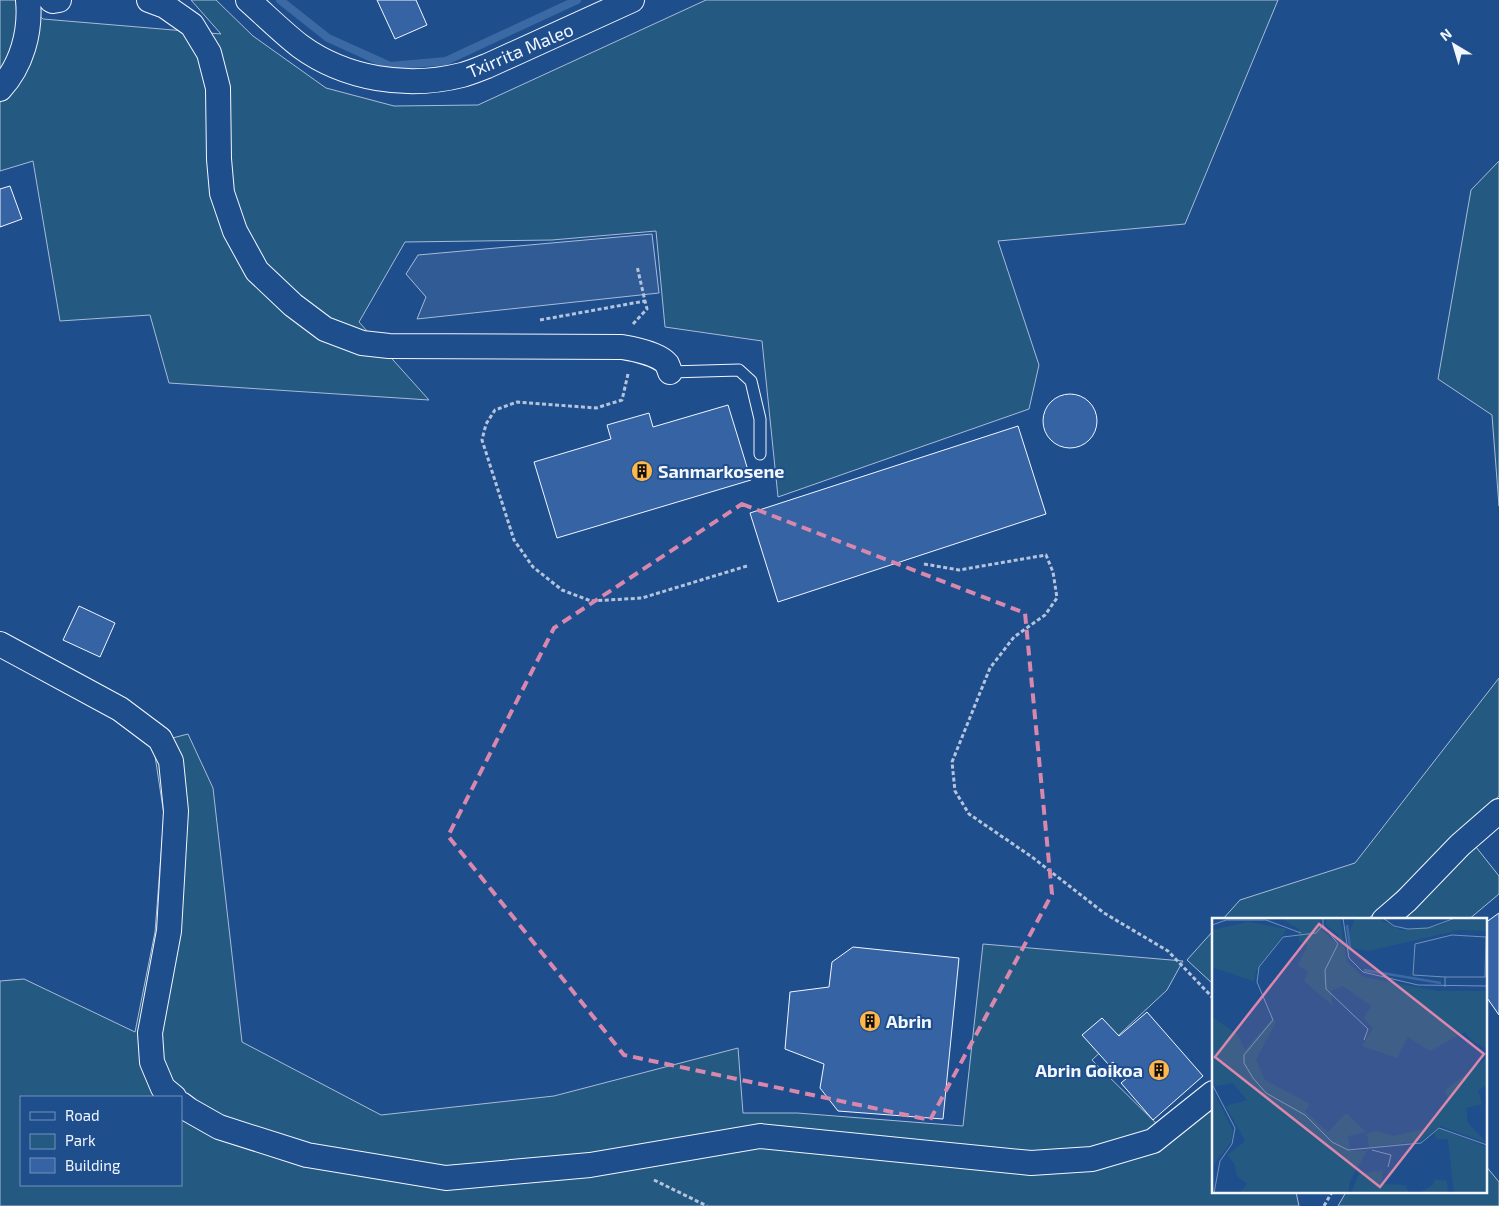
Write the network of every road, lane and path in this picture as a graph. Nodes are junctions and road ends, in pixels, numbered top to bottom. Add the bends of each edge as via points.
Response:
1 (28, 0) edge
2 (51, 0) edge
3 (59, 0) edge
4 (149, 0) edge
5 (248, 0) edge
6 (632, 0) edge
7 (0, 89) edge
8 (637, 266) dead end
9 (645, 300) junction
10 (629, 327) dead end
11 (534, 346) junction
12 (630, 367) dead end
13 (670, 372) joint
14 (760, 454) dead end
15 (924, 564) dead end
16 (747, 566) dead end
17 (0, 644) edge
18 (1499, 810) edge
19 (1386, 918) edge
20 (1212, 997) edge
21 (1212, 1094) edge
22 (173, 1096) edge
23 (182, 1105) edge
24 (1331, 1194) edge
25 (1324, 1206) edge

1 - 7 street via 29,16 21,53 9,79
2 - 3 street
4 - 11 street via 165,6 192,25 209,53 218,88 222,193 235,231 257,271 294,305 325,329 362,343
5 - 6 street, Txirrita Maleo via 300,46 331,64 367,76 411,82 462,75 487,66
8 - 9 path
9 - 10 path via 647,309
9 - 11 path via 540,320 533,326
11 - 13 street via 640,349 666,363
12 - 16 path via 622,400 613,403 596,408 517,402 495,410 486,424 482,440 514,540 540,573 562,590 591,601 642,598
13 - 14 lane via 739,370 751,381 760,419
15 - 20 path via 960,570 1046,555 1053,572 1057,598 1045,614 1014,637 990,668 952,762 955,791 969,814 1104,913 1168,951
17 - 22 street via 120,709 160,739 171,761 176,811 169,931 150,1033 152,1062 163,1088
18 - 19 street
21 - 23 street via 1153,1141 1092,1159 1031,1163 760,1136 590,1165 446,1178 307,1155 219,1127
24 - 25 path

